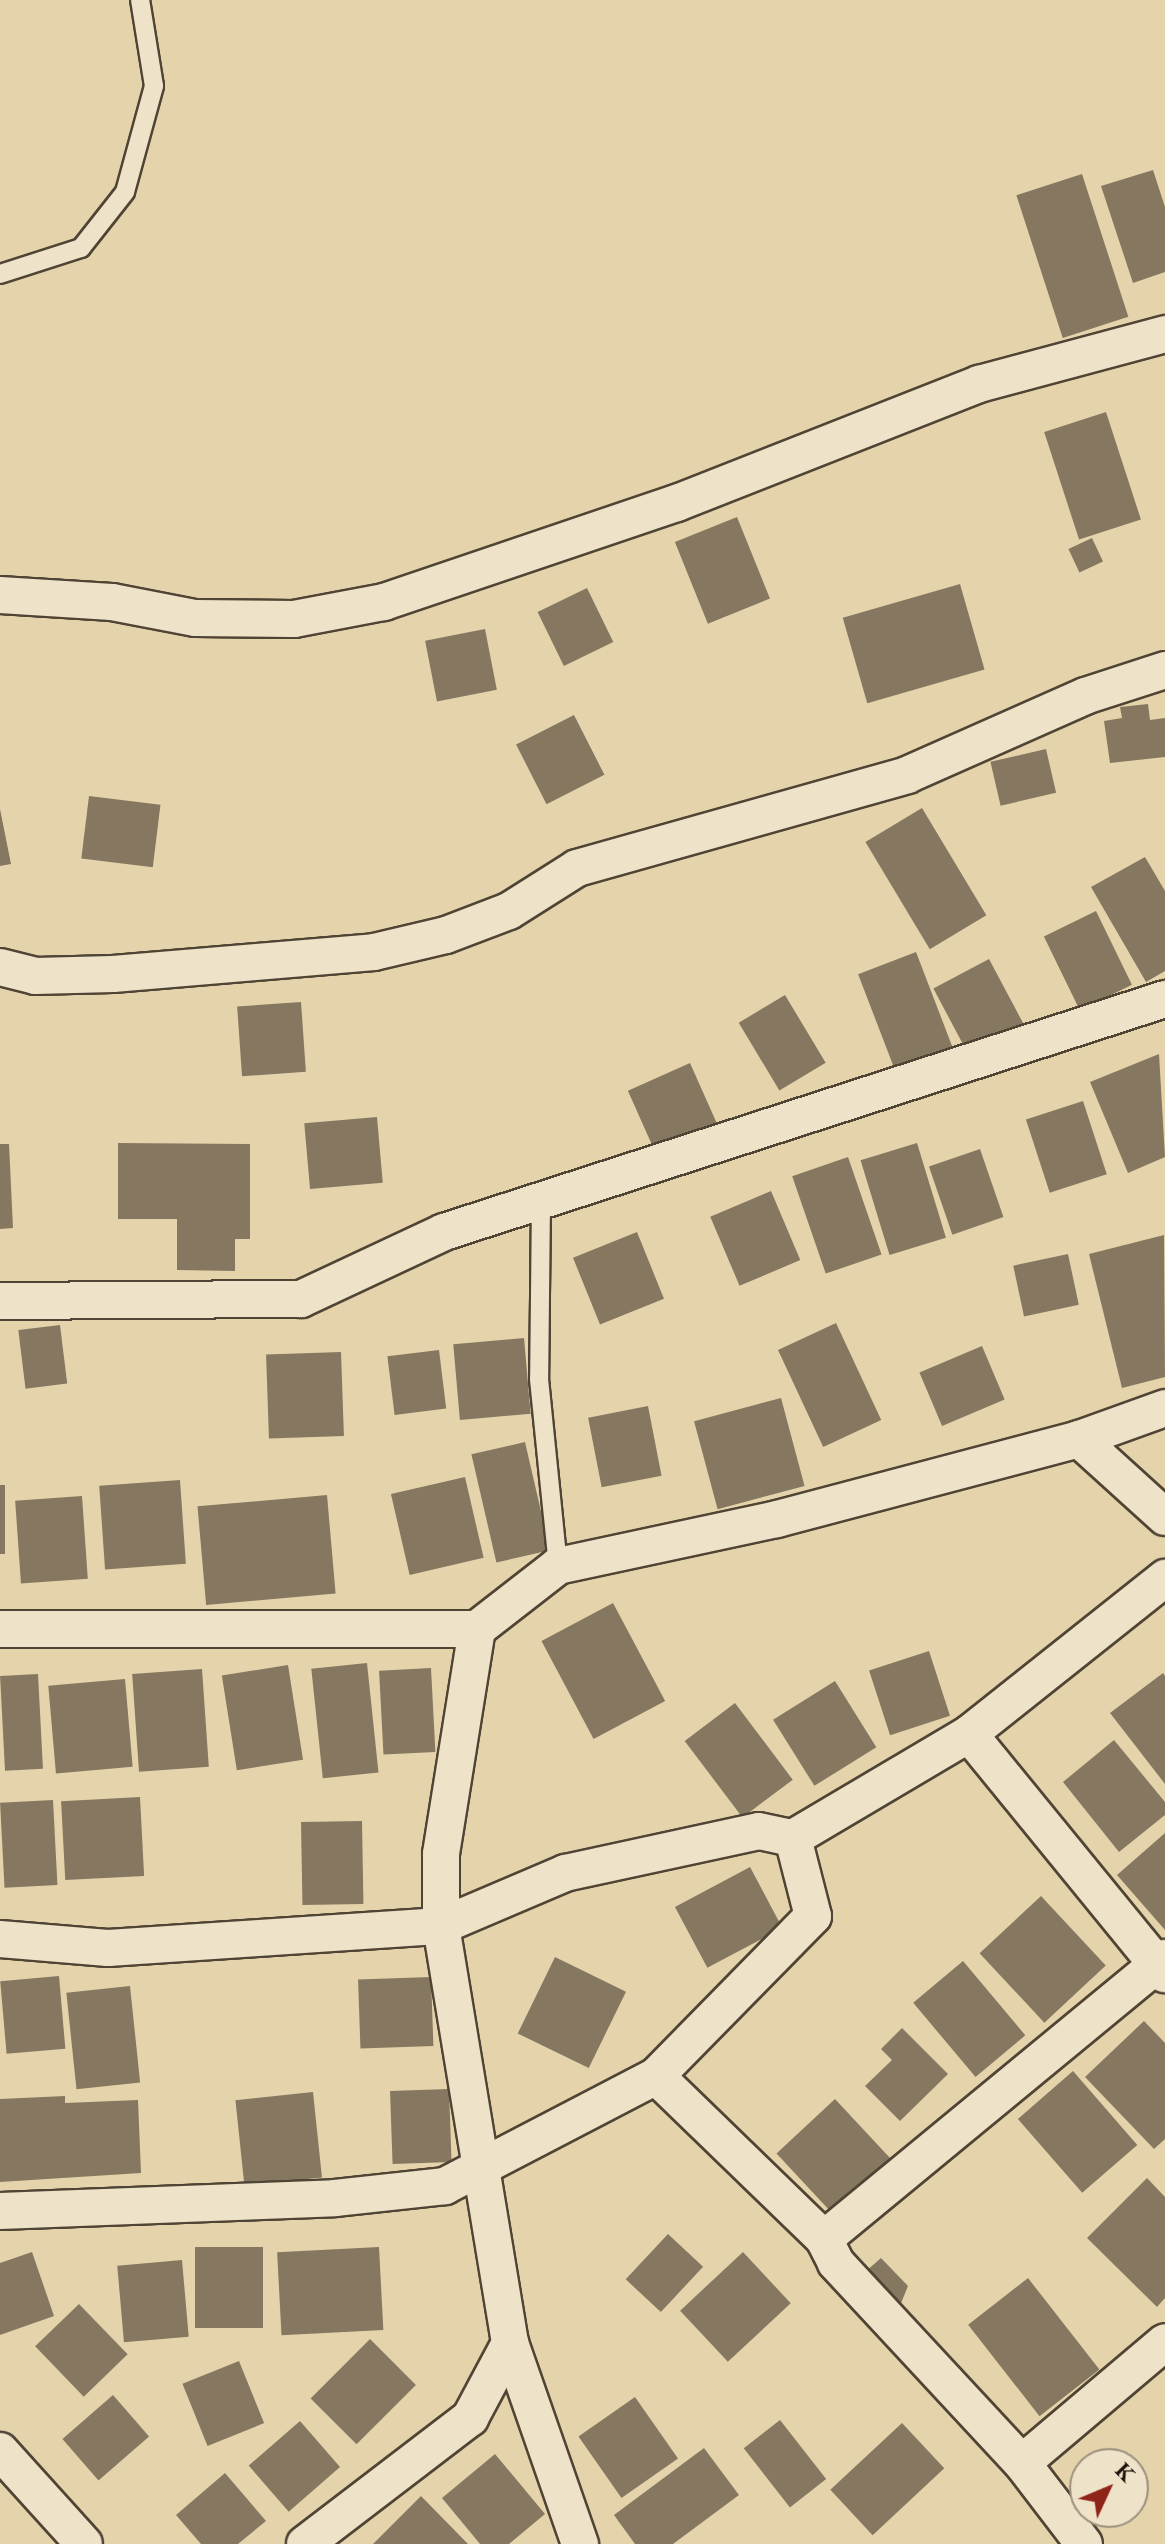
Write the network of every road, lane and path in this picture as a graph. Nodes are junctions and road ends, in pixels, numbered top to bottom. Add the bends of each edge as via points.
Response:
1 (140, 0) edge
2 (0, 274) edge
3 (1165, 334) edge
4 (0, 595) edge
5 (1165, 670) edge
6 (0, 967) edge
7 (1165, 999) edge
8 (541, 1200) junction
9 (0, 1301) edge
10 (1165, 1408) edge
11 (1079, 1439) junction
12 (1165, 1517) edge
13 (558, 1566) junction
14 (1165, 1578) edge
15 (0, 1629) edge
16 (477, 1629) junction
17 (969, 1734) junction
18 (793, 1838) junction
19 (441, 1926) junction
20 (0, 1939) edge
21 (1162, 1966) edge
22 (656, 2076) junction
23 (485, 2159) junction
24 (0, 2211) edge
25 (824, 2239) junction
26 (1165, 2342) edge
27 (510, 2343) junction
28 (0, 2451) edge
29 (1022, 2463) junction
30 (84, 2544) edge
31 (305, 2544) edge
32 (580, 2544) edge
33 (1084, 2544) edge

1 - 2 lane via 154,86 125,192 81,248
3 - 4 street via 979,384 677,503 384,602 294,619 195,618 112,602
5 - 6 street via 1085,696 907,775 577,868 509,911 446,935 374,952 113,974 35,976
7 - 8 street
8 - 9 street via 444,1232 301,1299
8 - 13 lane via 539,1379
10 - 11 street
11 - 12 street
11 - 13 street via 777,1519
13 - 16 street
14 - 17 street
15 - 16 street
16 - 19 street via 441,1854
17 - 18 street
17 - 21 street
18 - 19 street via 759,1831 565,1873
18 - 22 street via 813,1916
19 - 20 street via 108,1948
19 - 23 street
21 - 25 street
22 - 23 street
22 - 25 street
23 - 24 street via 445,2186 351,2196
23 - 27 street
25 - 29 street via 836,2263
26 - 29 street
27 - 31 street via 470,2418
27 - 32 street
28 - 30 street
29 - 33 street

